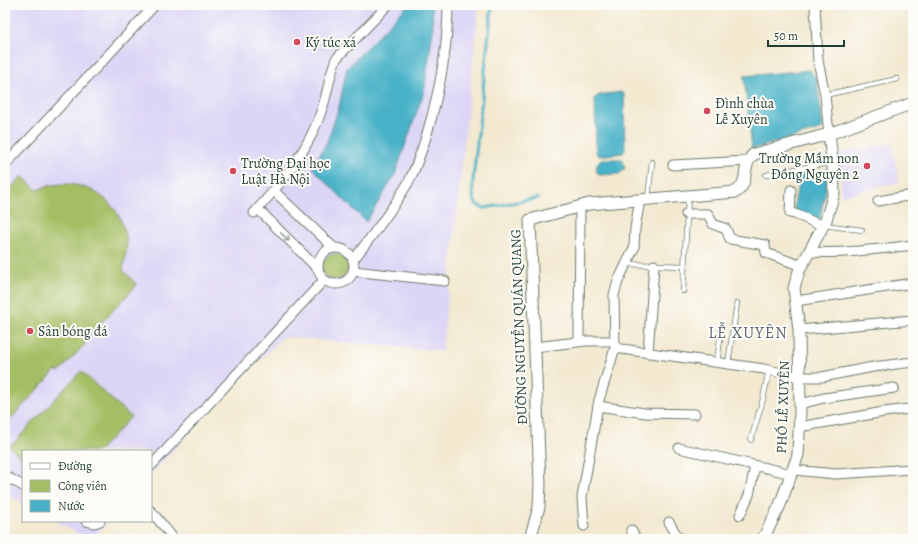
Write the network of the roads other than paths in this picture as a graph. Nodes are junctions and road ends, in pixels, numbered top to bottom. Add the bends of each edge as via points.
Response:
1 (155, 5) edge
2 (388, 5) edge
3 (448, 5) edge
4 (815, 5) edge
5 (897, 79) dead end
6 (825, 95) junction
7 (912, 106) edge
8 (829, 134) junction
9 (748, 161) junction
10 (652, 162) dead end
11 (833, 162) junction
12 (5, 165) edge
13 (673, 165) dead end
14 (766, 175) dead end
15 (791, 190) dead end
16 (274, 191) junction
17 (913, 195) edge
18 (688, 197) junction
19 (644, 200) junction
20 (878, 201) dead end
21 (580, 207) junction
22 (686, 214) junction
23 (824, 226) junction
24 (862, 230) dead end
25 (913, 244) edge
26 (334, 248) junction
27 (810, 252) junction
28 (353, 260) junction
29 (627, 264) junction
30 (654, 265) junction
31 (684, 266) junction
32 (802, 266) junction
33 (318, 268) junction
34 (353, 271) junction
35 (324, 280) junction
36 (446, 281) dead end
37 (913, 283) edge
38 (683, 291) dead end
39 (796, 301) junction
40 (737, 303) dead end
41 (913, 320) edge
42 (799, 330) junction
43 (721, 331) dead end
44 (579, 342) junction
45 (615, 345) junction
46 (535, 347) junction
47 (648, 353) junction
48 (913, 362) edge
49 (717, 363) junction
50 (728, 364) junction
51 (769, 370) junction
52 (799, 377) junction
53 (894, 388) dead end
54 (800, 404) junction
55 (598, 406) junction
56 (909, 409) dead end
57 (695, 414) dead end
58 (799, 427) junction
59 (751, 440) dead end
60 (679, 448) dead end
61 (152, 465) edge
62 (756, 466) junction
63 (913, 469) edge
64 (792, 472) junction
65 (5, 476) edge
66 (22, 485) edge
67 (152, 512) edge
68 (740, 515) dead end
69 (669, 522) dead end
70 (584, 526) dead end
71 (631, 530) dead end
72 (174, 539) edge
73 (530, 539) edge
74 (636, 539) edge
75 (680, 539) edge
76 (762, 539) edge

1 - 12 street
2 - 16 street via 336,59 323,106 309,140 292,169
3 - 28 street via 446,45 439,89 416,165 382,222
4 - 6 street via 818,61
5 - 6 lane
6 - 8 street
7 - 8 street
8 - 9 street via 754,154
8 - 11 street, PHỐ LỄ XUYÊN
9 - 13 street
9 - 18 street, ĐƯỜNG NGUYỄN QUÁN QUANG via 743,186 736,192
10 - 19 lane
11 - 14 lane
11 - 23 street, PHỐ LỄ XUYÊN via 834,194
15 - 23 street via 790,213
16 - 26 street
16 -> 33 street via 256,211
17 - 20 street
18 - 19 street, ĐƯỜNG NGUYỄN QUÁN QUANG
18 - 22 lane
19 - 21 street, ĐƯỜNG NGUYỄN QUÁN QUANG via 589,204
19 - 29 street via 635,228 634,248
21 - 44 street
21 - 46 street, ĐƯỜNG NGUYỄN QUÁN QUANG via 530,220
22 - 31 lane
22 - 32 street via 708,214 713,224 726,229 730,239 765,245 766,253
23 - 24 lane
23 - 27 street, PHỐ LỄ XUYÊN
25 - 27 street via 872,250
26 - 28 street via 346,251
26 - 33 street via 321,255 317,263
27 - 32 street, PHỐ LỄ XUYÊN
28 - 34 street
29 - 30 lane
29 - 45 street via 614,295
30 - 31 lane
30 - 47 street
31 - 38 lane
32 - 39 street, PHỐ LỄ XUYÊN via 794,288
33 - 35 street
34 - 35 street via 342,283 332,284
34 - 36 street
35 - 61 street
37 - 39 street
39 - 42 street, PHỐ LỄ XUYÊN
40 - 50 lane
41 - 42 street
42 - 52 street, PHỐ LỄ XUYÊN
43 - 49 lane
44 - 45 street
44 - 46 street
45 - 47 street
45 - 55 street
46 - 73 street, ĐƯỜNG NGUYỄN QUÁN QUANG via 540,484 539,507
47 - 49 street
48 - 52 street via 822,377
49 - 50 street
50 - 51 street
51 - 52 street
51 - 59 lane
52 - 54 street, PHỐ LỄ XUYÊN
53 - 54 street
54 - 58 street, PHỐ LỄ XUYÊN
55 - 57 street via 645,413
55 - 70 street via 582,497
56 - 58 street
58 - 64 street, PHỐ LỄ XUYÊN via 798,455
60 - 62 street
62 - 64 street
62 - 68 street via 749,495
63 - 64 street via 836,474
64 - 76 street, PHỐ LỄ XUYÊN via 780,505
65 - 66 street
67 - 72 street
69 - 75 street
71 - 74 street

